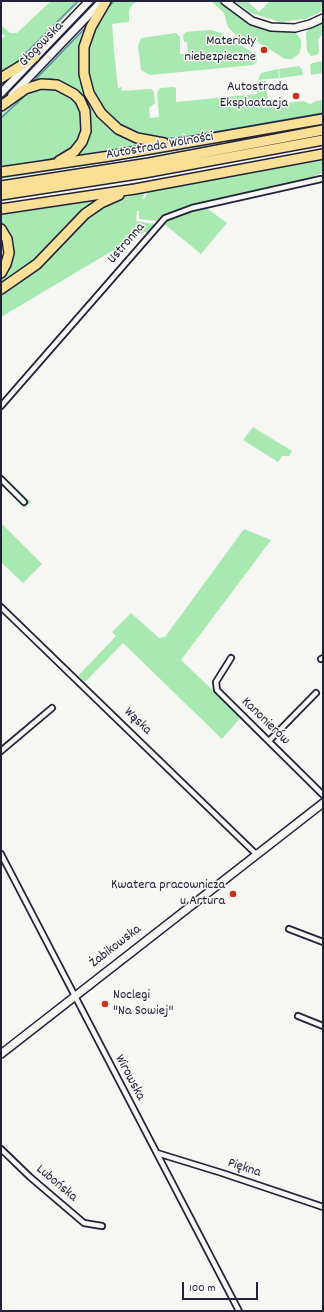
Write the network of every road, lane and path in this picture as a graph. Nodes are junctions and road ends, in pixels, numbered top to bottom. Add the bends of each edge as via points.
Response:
1 (89, 1) edge
2 (102, 1) edge
3 (106, 1) edge
4 (225, 1) edge
5 (323, 18) edge
6 (35, 57) junction
7 (1, 78) edge
8 (1, 93) edge
9 (1, 106) edge
10 (323, 119) edge
11 (323, 130) edge
12 (323, 140) edge
13 (185, 142) junction
14 (323, 154) edge
15 (45, 166) junction
16 (1, 172) edge
17 (321, 179) dead end
18 (1, 186) edge
19 (135, 189) junction
20 (1, 195) edge
21 (1, 209) edge
22 (1, 229) edge
23 (1, 273) edge
24 (1, 289) edge
25 (1, 406) edge
26 (1, 479) edge
27 (24, 502) dead end
28 (1, 607) edge
29 (231, 658) dead end
30 (316, 693) dead end
31 (52, 708) dead end
32 (269, 741) junction
33 (1, 751) edge
34 (323, 795) edge
35 (323, 802) edge
36 (1, 854) edge
37 (256, 854) junction
38 (290, 929) dead end
39 (323, 942) edge
40 (74, 997) junction
41 (298, 1016) dead end
42 (323, 1026) edge
43 (1, 1054) edge
44 (1, 1149) edge
45 (157, 1153) junction
46 (323, 1207) edge
47 (102, 1226) dead end
48 (239, 1311) edge

1 - 6 street, Głogowska
2 - 9 street, Głogowska
3 - 13 highway via 88,32 83,50 84,74 93,100 106,118 131,136 155,142
4 - 5 street via 252,21 271,27 295,28
6 - 7 highway
6 - 8 street, Głogowska
9 - 15 highway via 27,88 44,83 67,89 80,100 87,123 82,142 66,158
10 - 13 highway
11 - 18 highway, Autostrada Wolności via 157,162
12 - 20 highway, Autostrada Wolności via 144,173
13 - 15 highway
14 - 19 highway
15 - 16 highway
17 - 25 street, Ustronna via 186,209 166,218
19 - 21 highway
19 - 24 highway via 105,200 89,210 37,264
22 - 23 highway via 9,249
26 - 27 street
28 - 37 street, Wąska
29 - 32 street, Kanonierów via 216,682 216,688
30 - 32 street
31 - 33 street
32 - 34 street, Kanonierów
35 - 37 street, Żabikowska
36 - 40 street, Wirowska
37 - 40 street, Żabikowska
38 - 39 street
40 - 43 street, Żabikowska
40 - 45 street, Wirowska
41 - 42 street
44 - 47 street, Lubońska via 84,1223
45 - 46 street, Piękna
45 - 48 street, Wirowska

